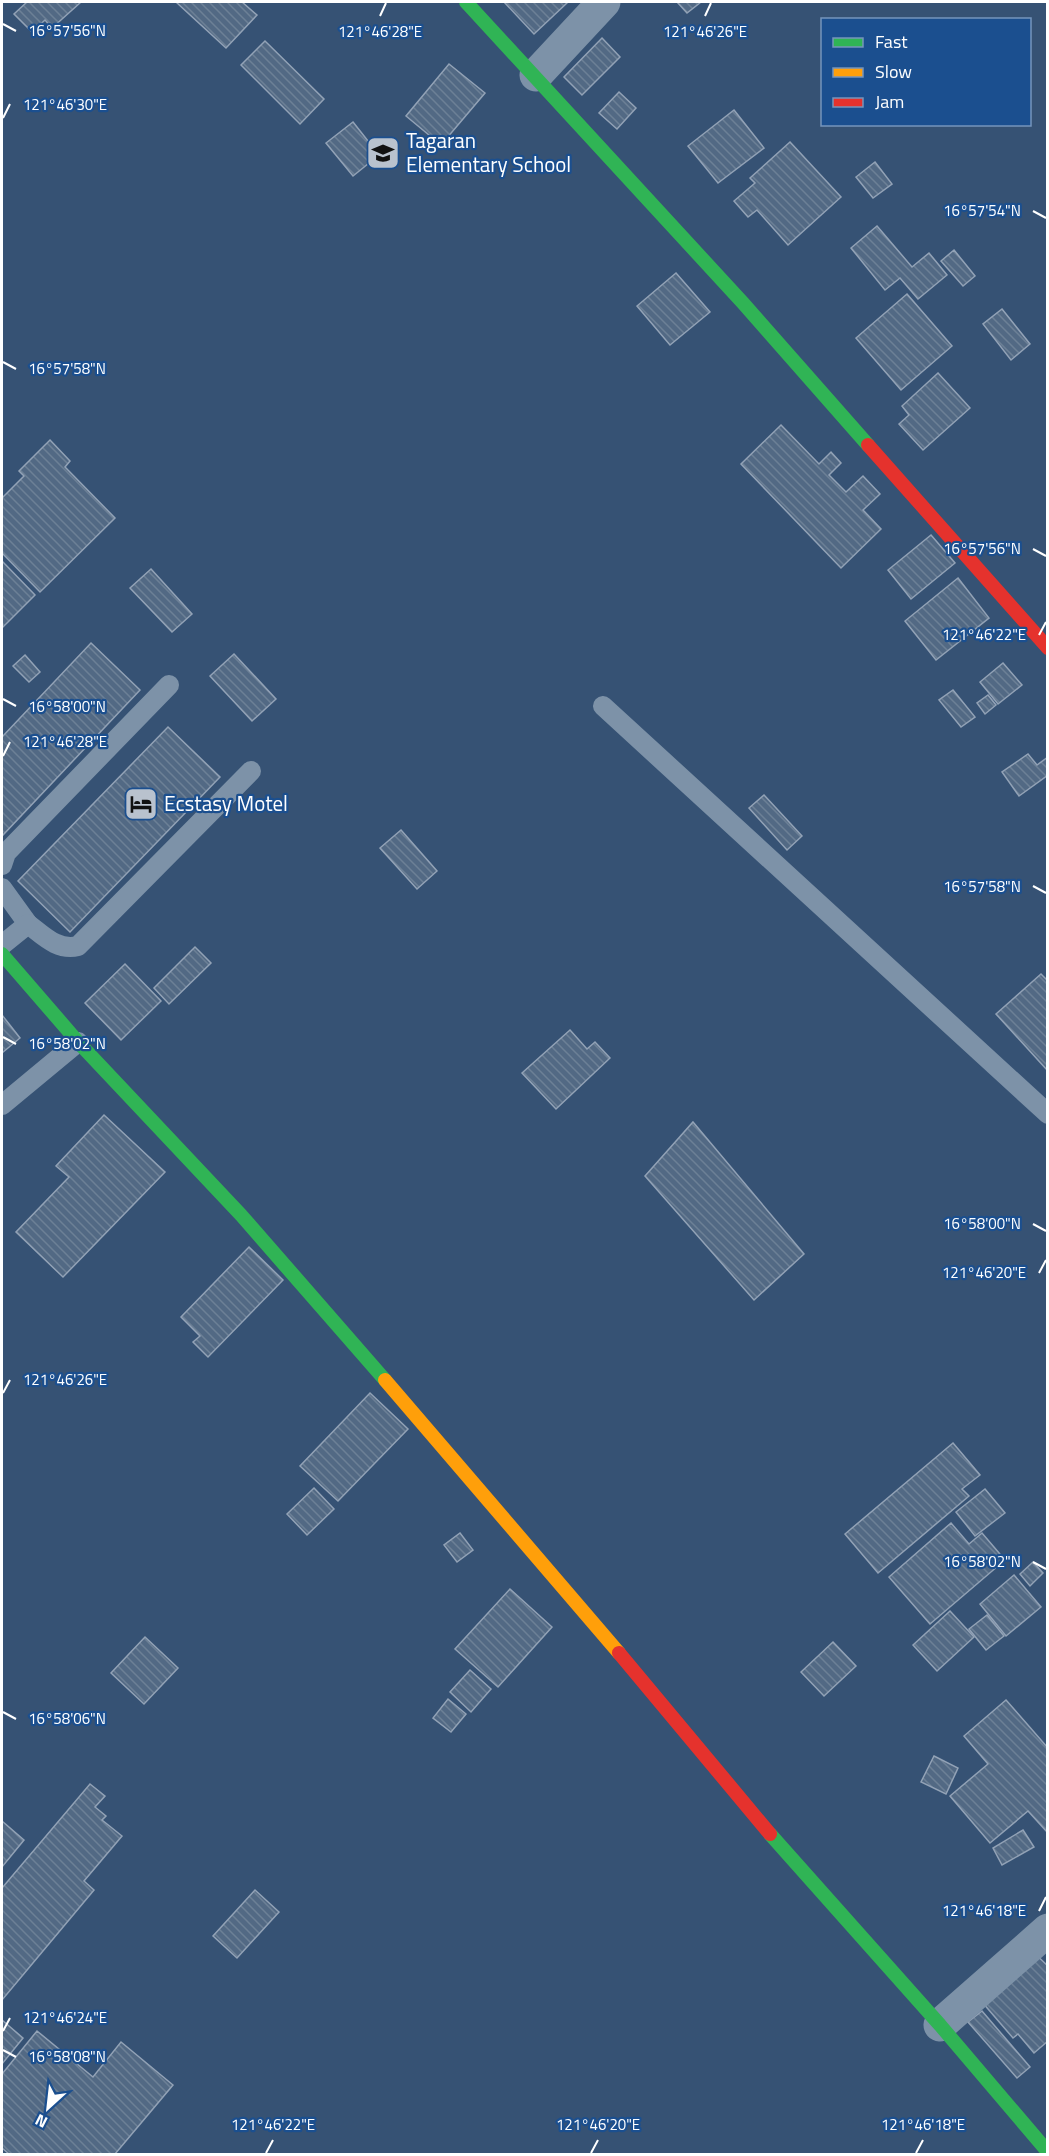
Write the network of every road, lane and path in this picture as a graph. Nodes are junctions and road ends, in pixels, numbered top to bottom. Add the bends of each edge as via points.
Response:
1 (466, 2) edge
2 (604, 2) edge
3 (536, 75) junction
4 (1047, 648) edge
5 (169, 685) dead end
6 (603, 705) dead end
7 (251, 771) dead end
8 (2, 866) edge
9 (2, 888) edge
10 (28, 924) junction
11 (2, 945) edge
12 (2, 954) edge
13 (78, 1042) junction
14 (2, 1105) edge
15 (1047, 1114) edge
16 (1047, 1930) edge
17 (940, 2025) junction
18 (1047, 2152) edge

1 - 3 street
2 - 3 street
3 - 4 street
5 - 8 lane via 6,853
6 - 15 lane
7 - 10 lane via 78,946 56,945
9 - 10 lane
10 - 11 lane
12 - 13 street
13 - 14 lane
13 - 17 street via 241,1215 531,1547 802,1872
16 - 17 street
17 - 18 street

